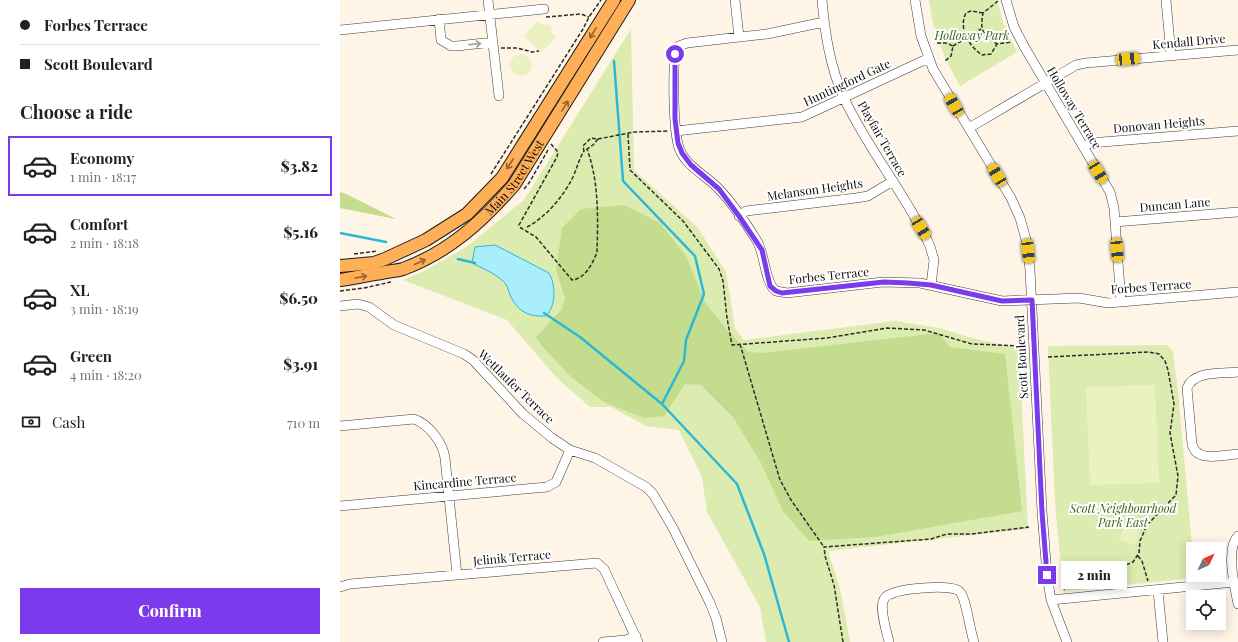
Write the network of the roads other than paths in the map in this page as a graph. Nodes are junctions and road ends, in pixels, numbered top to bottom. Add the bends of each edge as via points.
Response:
1 (488, 0) edge
2 (614, 0) edge
3 (629, 0) edge
4 (735, 0) edge
5 (822, 0) edge
6 (915, 0) edge
7 (1166, 0) edge
8 (1002, 1) edge
9 (544, 8) dead end
10 (489, 14) junction
11 (439, 19) junction
12 (824, 22) junction
13 (340, 30) edge
14 (739, 37) junction
15 (493, 46) junction
16 (1238, 50) edge
17 (1171, 55) junction
18 (929, 58) junction
19 (1045, 82) junction
20 (499, 96) dead end
21 (844, 98) junction
22 (969, 128) junction
23 (1238, 130) edge
24 (672, 131) junction
25 (1084, 147) junction
26 (893, 181) junction
27 (1238, 212) edge
28 (739, 216) junction
29 (1115, 222) junction
30 (340, 266) edge
31 (340, 280) edge
32 (931, 285) junction
33 (1238, 292) edge
34 (1032, 300) junction
35 (1121, 302) junction
36 (340, 306) edge
37 (1238, 372) edge
38 (340, 426) edge
39 (570, 450) junction
40 (1238, 454) edge
41 (449, 496) junction
42 (340, 506) edge
43 (1238, 536) edge
44 (457, 575) junction
45 (1234, 582) junction
46 (340, 588) edge
47 (1158, 591) junction
48 (1051, 600) junction
49 (1238, 604) edge
50 (637, 639) edge
51 (603, 642) edge
52 (722, 642) edge
53 (889, 642) edge
54 (974, 642) edge
55 (1066, 642) edge
56 (1162, 642) edge

1 - 10 street
2 -> 30 main road, Main Street West via 502,178 467,214 426,240 385,259 374,263
31 -> 3 main road, Main Street West via 402,269 438,253 457,241 494,209 544,139
4 - 14 street
5 - 12 street, Playfair Terrace
6 - 18 street, Scott Boulevard via 918,27
7 - 17 street
8 - 19 street, Holloway Terrace via 1019,38
9 - 10 street
10 - 11 street
10 - 15 street
11 - 13 street
11 -> 15 street via 441,40 451,46
12 - 14 street, Forbes Terrace via 768,34
12 - 21 street, Playfair Terrace via 833,67
14 - 24 street, Forbes Terrace via 686,43 677,48 674,58
15 - 20 street
16 - 17 street, Kendall Drive
17 - 19 street, Kendall Drive via 1081,64
18 - 21 street, Huntingford Gate
18 - 22 street, Scott Boulevard
19 - 22 street, Kendall Drive
19 - 25 street, Holloway Terrace
21 - 24 street, Huntingford Gate via 802,117
21 - 26 street, Playfair Terrace
22 - 34 street, Scott Boulevard via 1011,198 1020,218 1028,251
23 - 25 street, Donovan Heights via 1090,143
24 - 28 street, Forbes Terrace via 684,157 719,189
25 - 29 street, Holloway Terrace via 1110,192
26 - 28 street, Melanson Heights via 862,197 746,211
26 - 32 street, Playfair Terrace via 930,246 934,260
27 - 29 street, Duncan Lane
28 - 32 street, Forbes Terrace via 762,250 769,283 779,292 884,282
29 - 35 street, Holloway Terrace
32 - 34 street, Forbes Terrace via 997,300
33 - 35 street, Forbes Terrace
34 - 35 street, Forbes Terrace via 1079,298 1108,303
34 - 48 street, Scott Boulevard via 1042,512
36 - 39 street, Wettlaufer Terrace via 370,306 394,325 464,354 473,360 523,414
37 - 40 street via 1197,376 1190,382 1187,392 1192,444 1195,451 1204,456
38 - 41 street via 410,419 420,422 442,444
39 - 41 street, Kincardine Terrace via 556,482 552,485
39 - 52 street, Wettlaufer Terrace via 595,458 646,487 653,494 710,603
41 - 42 street, Kincardine Terrace
41 - 44 street
43 - 45 street via 1232,552
44 - 46 street, Jelinik Terrace via 350,584
44 - 50 street, Jelinik Terrace via 597,563 604,569
45 - 47 street
45 - 49 street
47 - 48 street
47 - 56 street
48 - 55 street, Scott Boulevard
50 - 51 street
53 - 54 street via 883,609 886,597 897,592 947,586 956,588 962,595

